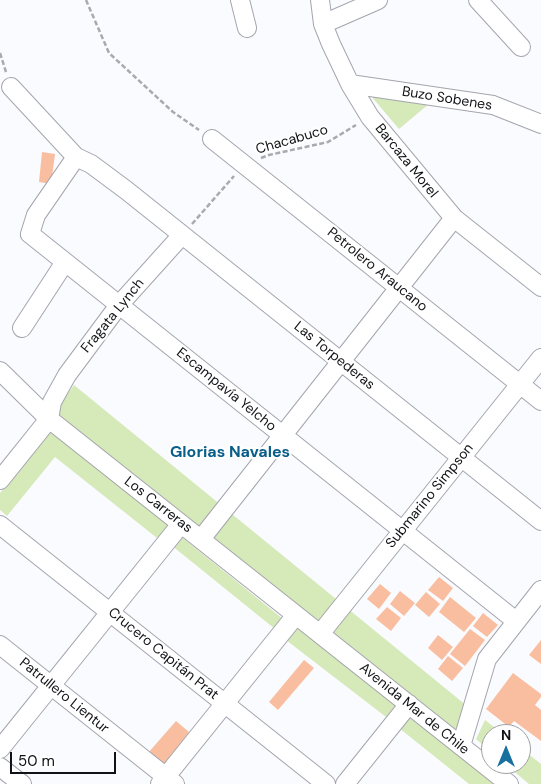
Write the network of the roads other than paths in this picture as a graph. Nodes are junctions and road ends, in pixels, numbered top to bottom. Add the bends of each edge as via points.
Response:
1 (240, 0) edge
2 (320, 0) edge
3 (378, 0) edge
4 (478, 0) edge
5 (323, 24) junction
6 (247, 28) dead end
7 (521, 48) dead end
8 (350, 84) junction
9 (11, 88) road end
10 (541, 124) edge
11 (212, 139) road end
12 (76, 157) junction
13 (454, 218) junction
14 (182, 235) junction
15 (65, 262) junction
16 (541, 287) edge
17 (399, 288) junction
18 (119, 305) junction
19 (22, 328) dead end
20 (541, 358) edge
21 (341, 362) junction
22 (0, 371) edge
23 (520, 384) junction
24 (541, 401) edge
25 (49, 418) junction
26 (282, 435) junction
27 (461, 457) junction
28 (0, 480) edge
29 (541, 521) edge
30 (181, 524) junction
31 (0, 525) edge
32 (402, 531) junction
33 (201, 539) junction
34 (541, 590) edge
35 (110, 612) junction
36 (296, 615) junction
37 (516, 621) junction
38 (320, 634) junction
39 (0, 645) edge
40 (51, 686) junction
41 (225, 704) junction
42 (409, 704) junction
43 (461, 746) junction
44 (0, 749) edge
45 (0, 767) edge
46 (167, 782) edge
47 (22, 784) edge
48 (326, 784) edge
49 (345, 784) edge
50 (508, 784) edge

1 - 6 street
2 - 5 street, Barcaza Morel
3 - 5 street
4 - 7 street
5 - 8 street, Barcaza Morel
8 - 10 street, Buzo Sobenes via 493,105
8 - 13 street, Barcaza Morel via 370,117
9 - 12 street, Las Torpederas
11 - 17 street, Petrolero Araucano
12 - 14 street, Las Torpederas via 91,164
12 - 15 street, Escampavía Yelcho via 36,215 30,234
13 - 16 street, Barcaza Morel
13 - 17 street
14 - 18 street, Fragata Lynch
14 - 21 street, Las Torpederas
15 - 18 street, Escampavía Yelcho
15 - 19 street
17 - 21 street
17 - 23 street, Petrolero Araucano
18 - 25 street, Fragata Lynch via 68,375 52,402
18 - 26 street, Escampavía Yelcho
20 - 23 street, Submarino Simpson
21 - 26 street
21 - 27 street, Las Torpederas
22 - 25 street, Los Carreras
23 - 24 street, Petrolero Araucano
23 - 27 street, Submarino Simpson
25 - 28 street, Fragata Lynch
25 - 30 street, Los Carreras
26 - 32 street, Escampavía Yelcho
26 - 33 street
27 - 29 street, Las Torpederas
27 - 32 street, Submarino Simpson
30 - 33 street, Los Carreras
30 - 35 street
31 - 35 street, Crucero Capitán Prat
32 - 37 street, Escampavía Yelcho
32 - 38 street, Submarino Simpson
33 - 36 street, Los Carreras
34 - 37 street
35 - 40 street
35 - 41 street, Crucero Capitán Prat
36 - 38 street, Los Carreras
36 - 41 street
37 - 43 street via 487,659
38 - 42 street, Avenida Mar de Chile
39 - 40 street, Patrullero Lientur
40 - 44 street
40 - 46 street, Patrullero Lientur
41 - 46 street
41 - 48 street, Crucero Capitán Prat
42 - 43 street, Avenida Mar de Chile
42 - 49 street
43 - 50 street, Avenida Mar de Chile
45 - 47 street

